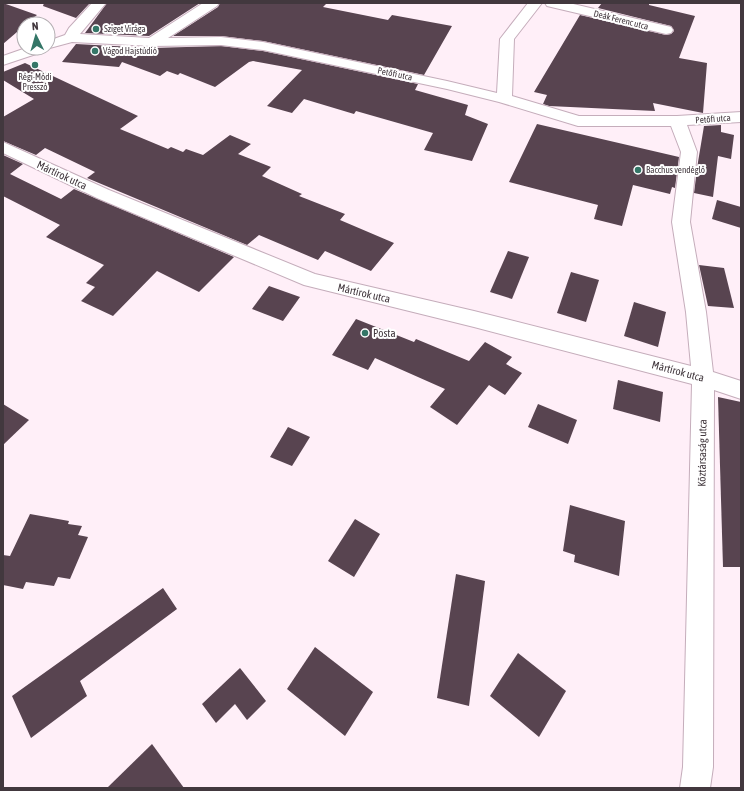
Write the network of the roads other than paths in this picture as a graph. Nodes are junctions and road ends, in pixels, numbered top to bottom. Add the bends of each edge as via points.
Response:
1 (99, 3) edge
2 (212, 3) edge
3 (535, 3) edge
4 (552, 3) edge
5 (666, 30) dead end
6 (71, 38) junction
7 (152, 42) junction
8 (56, 43) edge
9 (17, 56) edge
10 (3, 61) edge
11 (504, 99) junction
12 (741, 117) edge
13 (677, 121) junction
14 (3, 147) edge
15 (703, 378) junction
16 (741, 390) edge
17 (695, 788) edge

1 - 6 street via 74,30
2 - 7 street
3 - 11 street via 507,40
4 - 5 street, Deák Ferenc utca
6 - 7 street, Petőfi utca
6 - 8 street, Petőfi utca
7 - 11 street, Petőfi utca via 221,41 263,46
9 - 10 street
11 - 13 street, Petőfi utca via 578,121
12 - 13 street, Petőfi utca
13 - 15 street, Köztársaság utca via 689,152 680,222 696,312
14 - 15 street, Mártírok utca via 103,194 311,280 474,318
15 - 16 street, Mártírok utca
15 - 17 street, Köztársaság utca via 698,767

